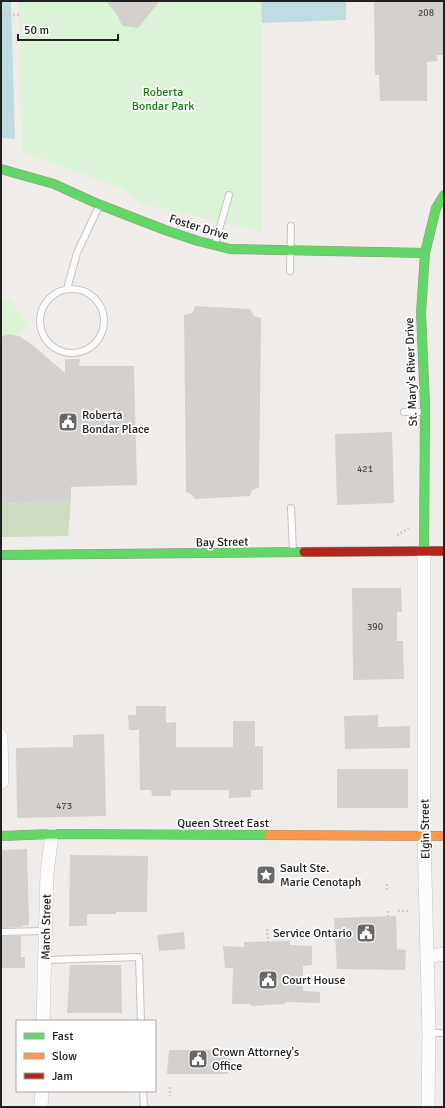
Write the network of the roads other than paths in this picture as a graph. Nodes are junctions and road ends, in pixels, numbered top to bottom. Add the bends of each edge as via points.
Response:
1 (1, 169) edge
2 (229, 195) dead end
3 (444, 195) edge
4 (100, 205) junction
5 (291, 226) dead end
6 (215, 245) junction
7 (291, 251) junction
8 (425, 253) junction
9 (290, 271) dead end
10 (67, 289) junction
11 (404, 412) dead end
12 (425, 412) junction
13 (291, 508) dead end
14 (424, 551) junction
15 (444, 551) edge
16 (293, 552) junction
17 (1, 555) edge
18 (1, 736) edge
19 (2, 782) edge
20 (52, 834) junction
21 (1, 836) edge
22 (424, 836) junction
23 (444, 836) edge
24 (46, 931) junction
25 (1, 932) edge
26 (444, 954) edge
27 (427, 957) junction
28 (45, 960) junction
29 (43, 1020) edge
30 (141, 1020) edge
31 (429, 1033) junction
32 (444, 1033) edge
33 (42, 1092) edge
34 (143, 1092) edge
35 (41, 1107) edge
36 (144, 1107) edge
37 (428, 1107) edge

1 - 4 main road, Foster Drive via 70,191
2 - 6 lane
3 - 8 main road, St. Mary's River Drive via 436,208
4 - 6 main road, Foster Drive via 142,222
4 - 10 lane via 77,253
5 - 7 lane
6 - 7 main road, Foster Drive
7 - 8 main road, Foster Drive
7 - 9 lane
8 - 12 main road, St. Mary's River Drive via 421,313
10 - 10 lane via 50,297 44,304 40,314 40,325 50,344 70,353 80,352 98,340 103,330 102,308 88,292
11 - 12 lane
12 - 14 main road, St. Mary's River Drive
13 - 16 lane
14 - 15 main road, Bay Street
14 - 16 main road, Bay Street
14 - 22 street, Elgin Street
16 - 17 main road, Bay Street
18 - 19 street
20 - 21 main road, Queen Street East
20 - 22 main road, Queen Street East
20 - 24 street, March Street via 47,873
22 - 23 main road, Queen Street East
22 - 27 street, Elgin Street
24 - 25 lane
24 - 28 street, March Street
26 - 27 street
27 - 31 street, Elgin Street
28 - 29 street, March Street
28 - 30 lane via 139,957
31 - 32 lane
31 - 37 street, Elgin Street
33 - 35 street
34 - 36 lane

